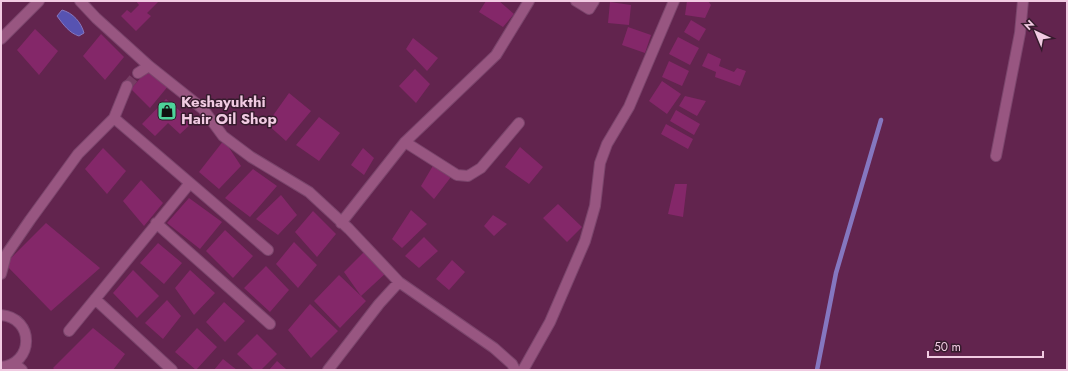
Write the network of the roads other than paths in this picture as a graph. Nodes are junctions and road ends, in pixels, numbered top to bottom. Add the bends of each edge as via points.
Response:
1 (39, 1) edge
2 (80, 1) edge
3 (529, 1) edge
4 (576, 1) edge
5 (594, 1) edge
6 (674, 1) edge
7 (1023, 1) edge
8 (1, 39) edge
9 (149, 66) junction
10 (138, 73) tunnel mouth
11 (127, 86) tunnel mouth
12 (114, 118) junction
13 (519, 123) dead end
14 (405, 142) junction
15 (996, 156) dead end
16 (190, 183) junction
17 (156, 223) junction
18 (342, 223) junction
19 (268, 250) dead end
20 (1, 274) edge
21 (399, 282) junction
22 (95, 299) junction
23 (1, 314) edge
24 (270, 324) dead end
25 (69, 331) dead end
26 (14, 363) junction
27 (1, 367) edge
28 (22, 370) edge
29 (172, 370) edge
30 (328, 370) edge
31 (515, 370) edge
32 (523, 370) edge

1 - 8 street
2 - 9 street
3 - 14 street via 496,55
4 - 5 street via 589,9
6 - 32 street via 629,107 607,144 600,163 595,206 585,241 550,322
7 - 15 street via 1020,34
9 - 10 street
9 - 18 street via 203,109 223,136 309,192
11 - 12 street
12 - 16 street
12 - 20 street via 78,154 34,214 6,256
13 - 14 street via 481,168 468,176 457,175
14 - 18 street
16 - 17 street
16 - 19 street
17 - 22 street
17 - 24 street
18 - 21 street
21 - 30 street
21 - 31 street via 494,348
22 - 25 street
22 - 29 street
23 - 26 street via 15,319 25,332 25,349
26 - 27 street
26 - 28 street

